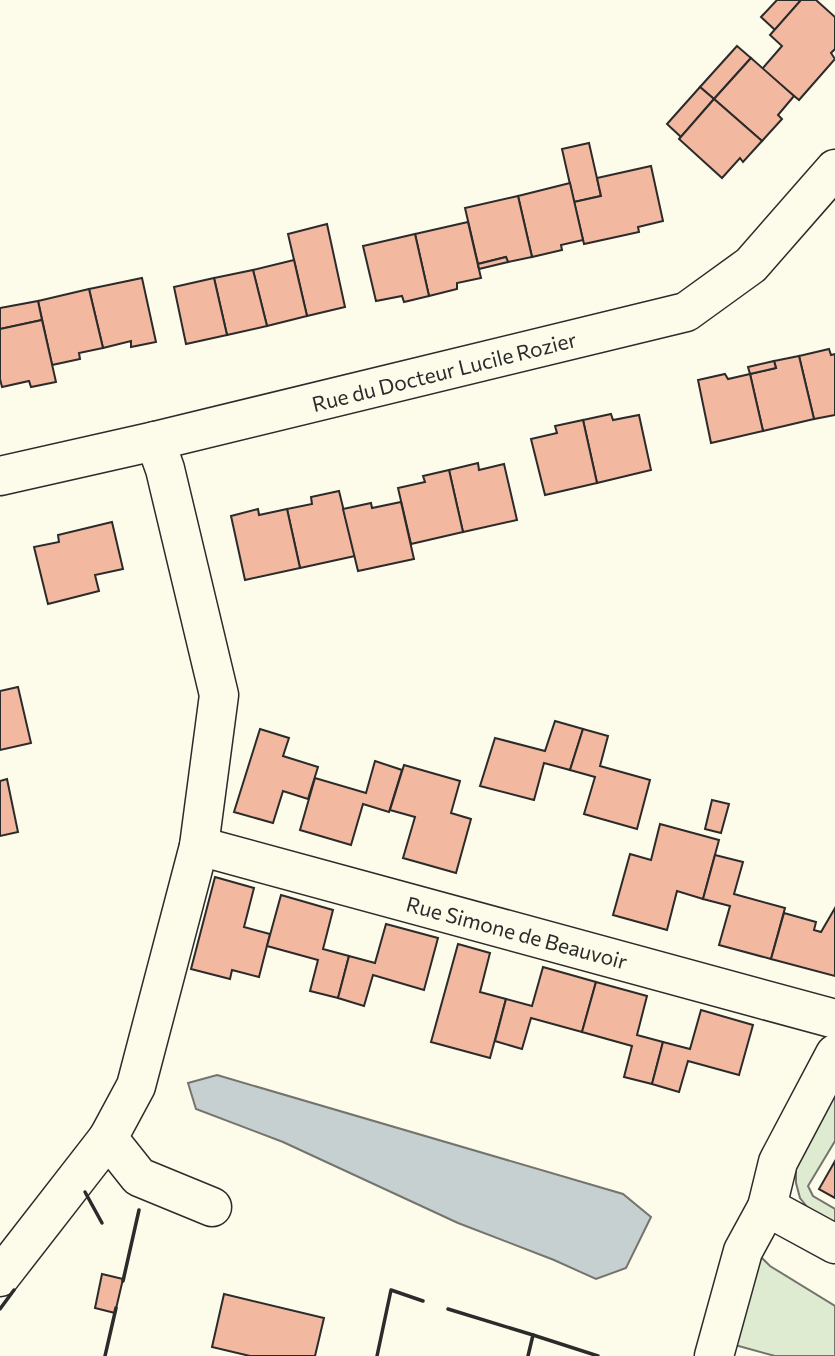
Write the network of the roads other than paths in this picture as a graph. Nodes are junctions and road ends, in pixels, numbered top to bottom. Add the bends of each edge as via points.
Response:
1 (835, 169) edge
2 (155, 441) junction
3 (0, 476) edge
4 (199, 846) junction
5 (835, 1018) edge
6 (835, 1054) edge
7 (108, 1138) junction
8 (212, 1207) dead end
9 (768, 1208) junction
10 (835, 1244) edge
11 (0, 1278) edge
12 (714, 1356) edge

1 - 2 street, Rue du Docteur Lucile Rozier via 751,265 686,312
2 - 3 street, Rue du Docteur Lucile Rozier
2 - 4 street via 219,695
4 - 5 street, Rue Simone de Beauvoir
4 - 7 street via 136,1086
6 - 9 street via 778,1162
7 - 8 street via 139,1177
7 - 11 street
9 - 10 street
9 - 12 street via 743,1251

